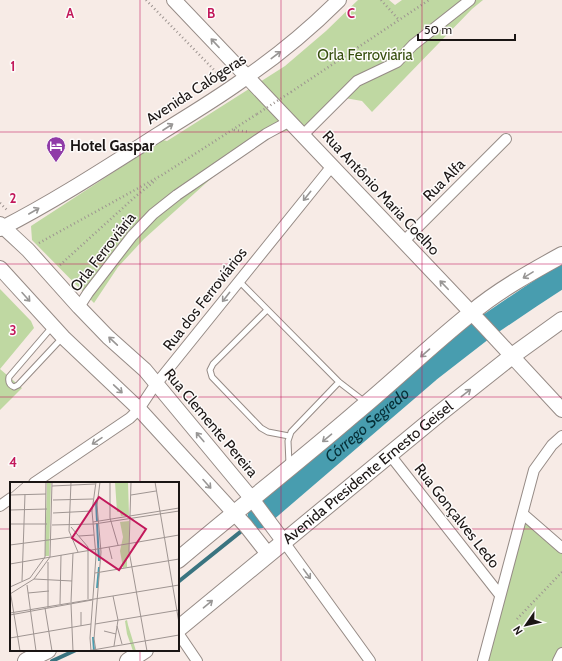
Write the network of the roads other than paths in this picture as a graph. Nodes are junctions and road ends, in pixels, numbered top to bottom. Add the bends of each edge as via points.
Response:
1 (174, 0) edge
2 (339, 0) edge
3 (470, 0) edge
4 (247, 77) junction
5 (290, 121) junction
6 (303, 135) junction
7 (506, 138) dead end
8 (332, 166) junction
9 (1, 227) edge
10 (403, 242) junction
11 (562, 255) edge
12 (0, 268) edge
13 (239, 281) junction
14 (79, 307) junction
15 (267, 310) junction
16 (471, 313) junction
17 (562, 320) edge
18 (53, 326) junction
19 (63, 337) junction
20 (508, 352) junction
21 (339, 382) junction
22 (156, 384) junction
23 (367, 404) junction
24 (139, 409) junction
25 (562, 410) edge
26 (289, 436) junction
27 (562, 436) edge
28 (390, 455) junction
29 (289, 469) junction
30 (35, 482) edge
31 (10, 499) edge
32 (252, 499) junction
33 (0, 506) edge
34 (234, 513) junction
35 (523, 514) junction
36 (281, 538) junction
37 (562, 548) edge
38 (265, 549) junction
39 (179, 559) edge
40 (500, 595) junction
41 (179, 629) edge
42 (179, 634) edge
43 (46, 651) edge
44 (144, 651) edge
45 (562, 653) edge
46 (26, 661) edge
47 (128, 661) edge
48 (197, 661) edge
49 (370, 661) edge
50 (483, 661) edge
51 (558, 661) edge

4 -> 1 main road, Rua Antônio Maria Coelho
4 -> 2 main road, Avenida Calógeras via 314,25
3 - 6 street via 413,45 397,62 357,81
4 - 5 main road, Rua Antônio Maria Coelho
9 -> 4 main road, Avenida Calógeras via 33,212 90,178
5 - 6 main road, Rua Antônio Maria Coelho
5 - 14 street, Orla Ferroviária via 260,138 153,214 132,236
6 - 8 main road, Rua Antônio Maria Coelho
7 - 10 street, Rua Alfa
8 - 10 main road, Rua Antônio Maria Coelho
8 -> 13 street, Rua dos Ferroviários
9 - 14 main road, Rua Clemente Pereira via 28,250
16 -> 10 main road, Rua Antônio Maria Coelho
11 -> 16 main road
12 -> 18 main road
13 - 15 lane
13 -> 22 street, Rua dos Ferroviários
22 -> 14 main road, Rua Clemente Pereira via 145,370
15 - 21 lane
15 - 26 lane via 210,370 212,377 261,428
16 - 20 main road, Rua Antônio Maria Coelho
16 -> 23 main road
17 - 20 main road, Avenida Presidente Ernesto Geisel
18 - 19 main road
18 - 19 lane via 9,377 11,386 18,385
19 -> 24 main road
20 - 25 main road, Rua Antônio Maria Coelho
28 -> 20 main road, Avenida Presidente Ernesto Geisel
21 - 23 lane
21 - 26 lane
22 - 24 street, Rua dos Ferroviários
32 -> 22 main road, Rua Clemente Pereira
23 -> 29 main road
24 -> 30 street, Rua dos Ferroviários via 130,418
24 -> 34 main road
26 - 29 lane
27 - 35 street via 534,470
28 - 36 main road, Avenida Presidente Ernesto Geisel
28 - 40 street, Rua Gonçalves Ledo
29 - 32 main road
31 - 33 street
32 - 34 main road
32 - 36 main road, Rua Clemente Pereira
34 - 38 main road
34 - 39 main road
35 - 37 street
35 - 40 street
36 - 38 main road, Avenida Presidente Ernesto Geisel
36 -> 49 street, Rua Clemente Pereira
41 -> 38 main road, Avenida Presidente Ernesto Geisel
40 - 50 street
42 - 48 street
43 - 46 main road
44 - 47 main road
45 - 51 street

